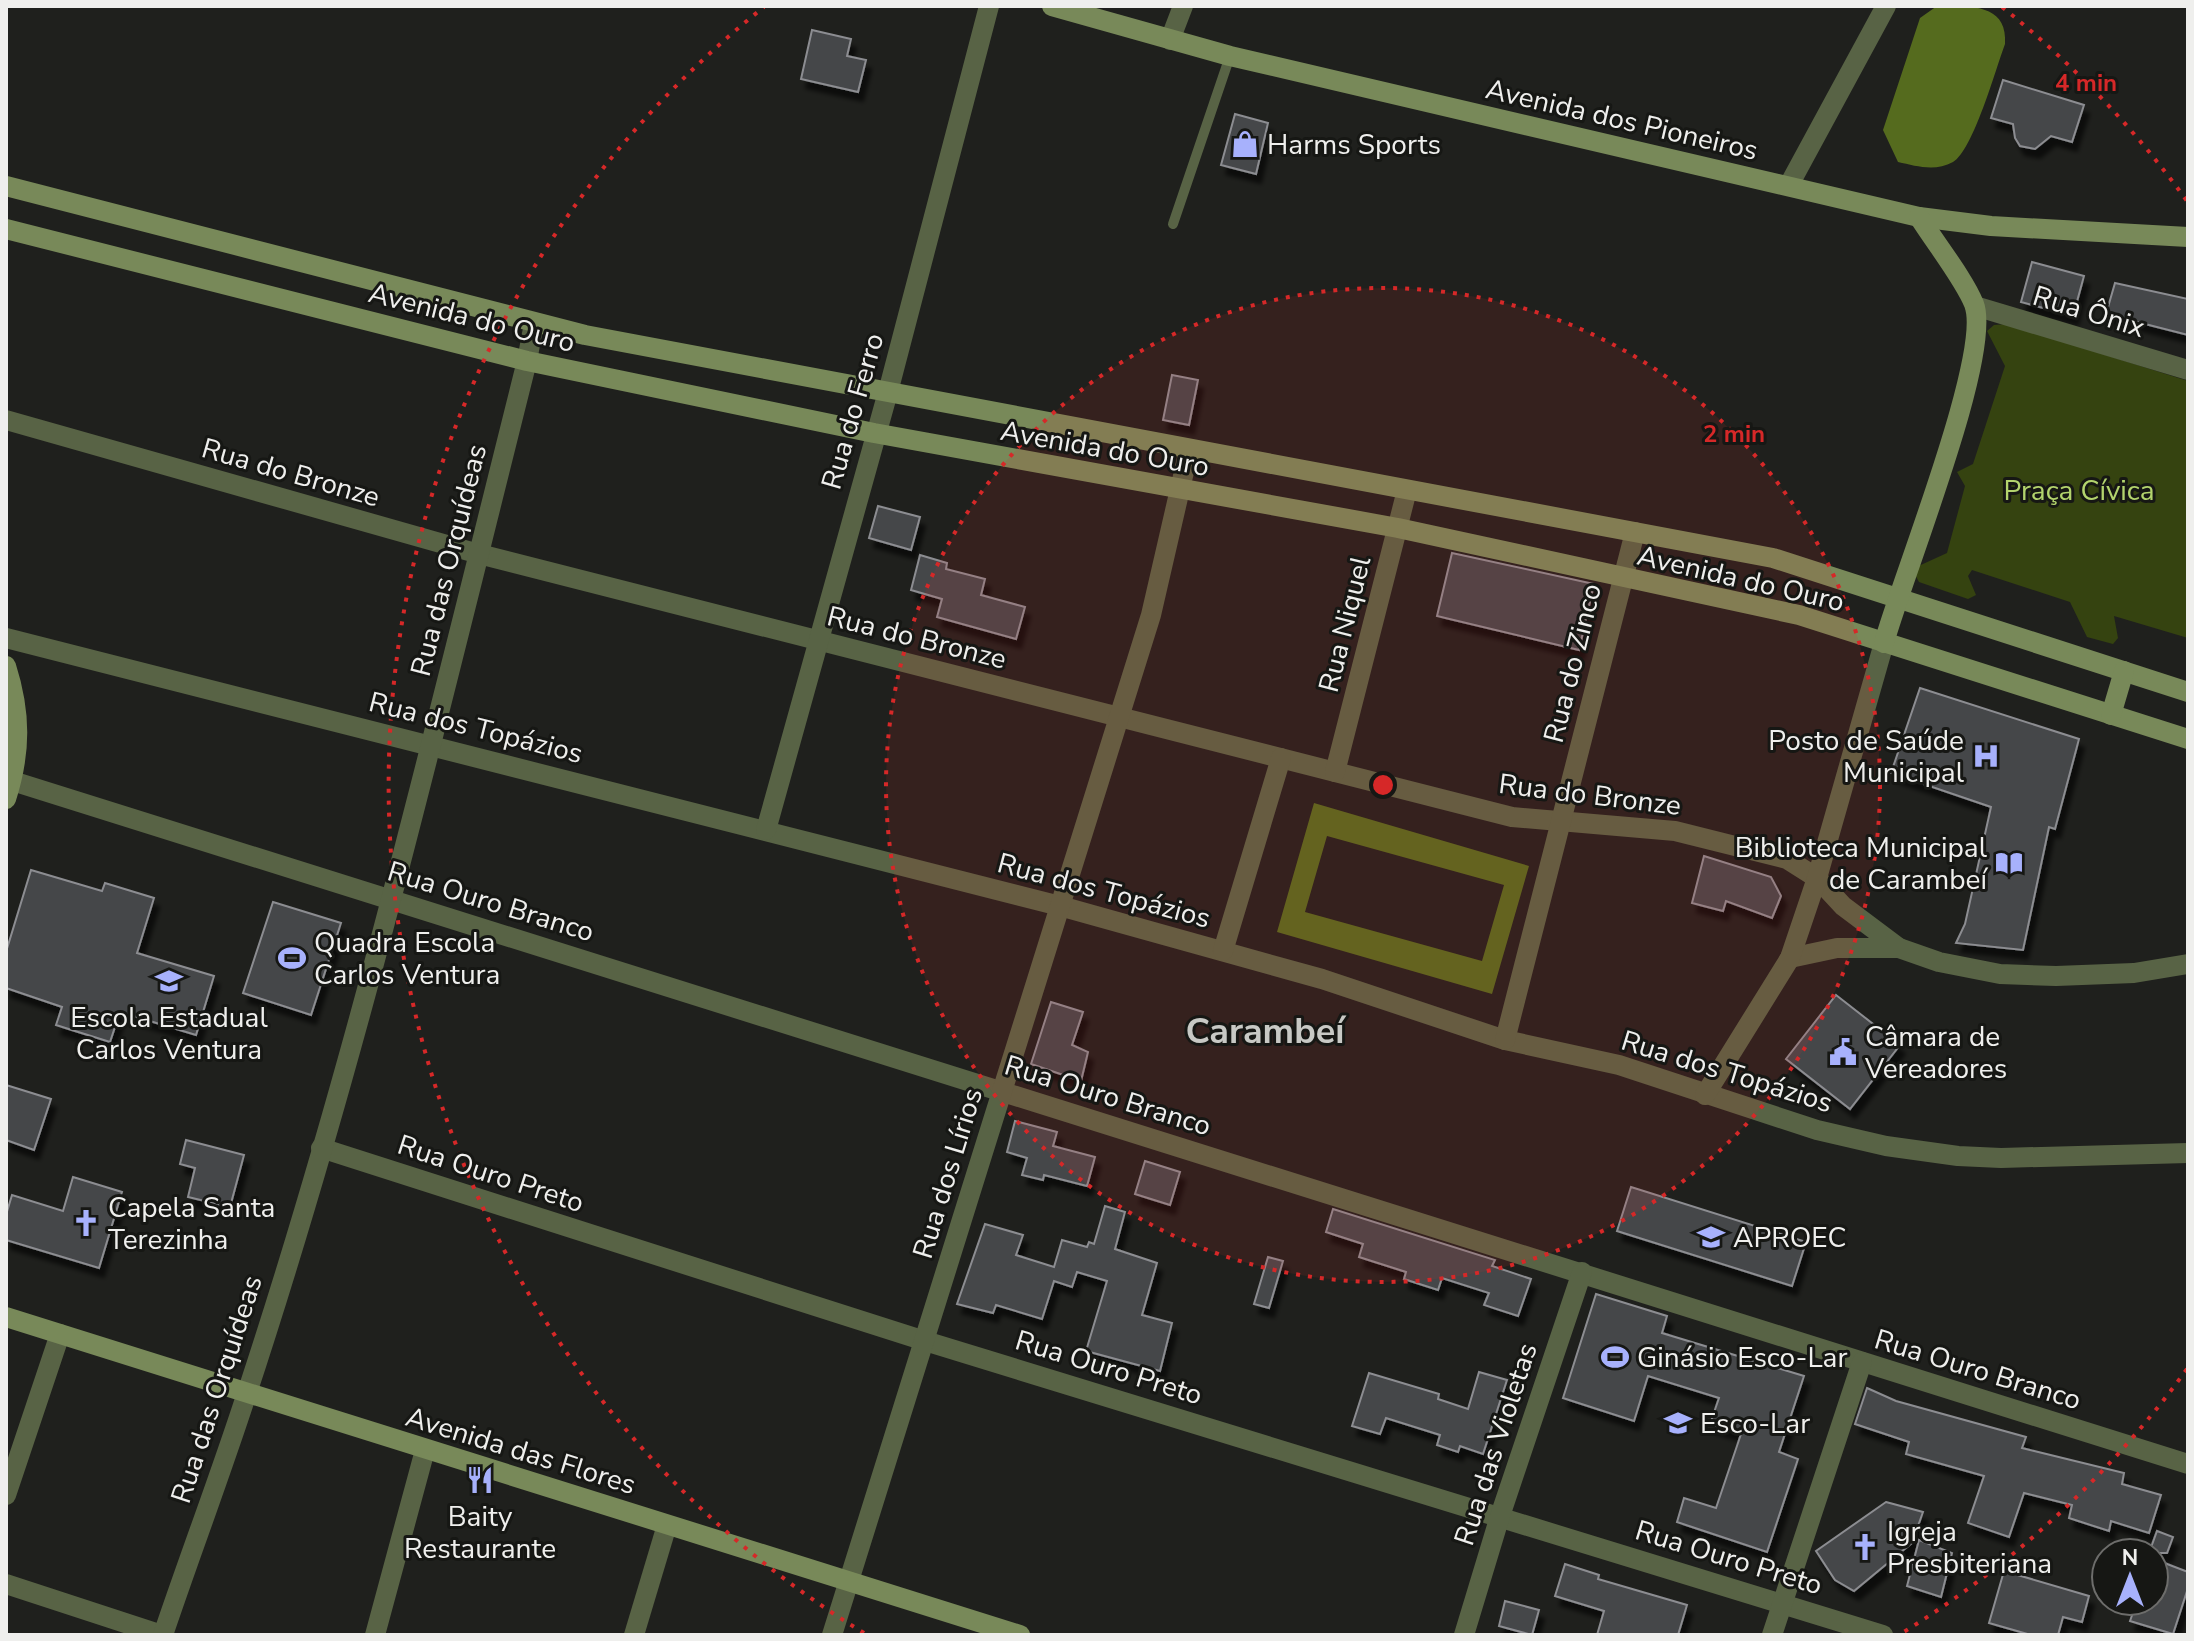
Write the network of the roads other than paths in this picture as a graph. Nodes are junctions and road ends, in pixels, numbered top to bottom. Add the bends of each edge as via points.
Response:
1 (989, 6) edge
2 (1052, 6) edge
3 (1183, 6) edge
4 (1886, 6) edge
5 (1170, 40) junction
6 (1230, 56) junction
7 (1789, 185) junction
8 (6, 186) edge
9 (1919, 217) junction
10 (1173, 224) dead end
11 (6, 229) edge
12 (2188, 237) edge
13 (1975, 306) junction
14 (534, 323) junction
15 (527, 361) junction
16 (2188, 370) edge
17 (888, 392) junction
18 (6, 420) edge
19 (874, 433) junction
20 (1189, 450) junction
21 (1179, 490) junction
22 (1407, 490) junction
23 (1398, 528) junction
24 (1635, 532) junction
25 (479, 554) junction
26 (1622, 578) junction
27 (1897, 597) junction
28 (6, 638) edge
29 (817, 641) junction
30 (1884, 643) junction
31 (6, 666) edge
32 (2124, 671) junction
33 (2188, 692) edge
34 (2111, 715) junction
35 (1120, 716) junction
36 (2188, 739) edge
37 (431, 744) junction
38 (1281, 758) junction
39 (1335, 772) junction
40 (8, 786) edge
41 (1560, 823) junction
42 (766, 830) junction
43 (1817, 878) junction
44 (390, 898) junction
45 (1060, 906) junction
46 (1899, 948) junction
47 (1223, 951) junction
48 (1790, 958) junction
49 (2188, 964) edge
50 (1505, 1040) junction
51 (1001, 1091) junction
52 (1705, 1095) junction
53 (321, 1148) junction
54 (2188, 1153) edge
55 (1582, 1272) junction
56 (6, 1317) edge
57 (60, 1334) junction
58 (925, 1341) junction
59 (1862, 1362) junction
60 (247, 1395) junction
61 (425, 1450) junction
62 (2188, 1464) edge
63 (6, 1495) edge
64 (1500, 1516) junction
65 (667, 1525) junction
66 (849, 1582) junction
67 (6, 1584) edge
68 (1783, 1602) junction
69 (162, 1635) edge
70 (375, 1635) edge
71 (634, 1635) edge
72 (832, 1635) edge
73 (1020, 1635) edge
74 (1464, 1635) edge
75 (1772, 1635) edge
76 (1883, 1635) edge

1 - 17 street, Rua do Ferro
2 - 5 street, Avenida dos Pioneiros
3 - 5 street
4 - 7 street
5 - 6 street, Avenida dos Pioneiros
6 - 7 street, Avenida dos Pioneiros
6 - 10 lane
7 - 9 street, Avenida dos Pioneiros
8 - 14 street, Avenida do Ouro
9 - 12 street, Avenida dos Pioneiros
9 - 13 street
11 - 15 street, Avenida do Ouro
13 - 16 street, Rua Ônix
13 - 27 street via 1972,360 1959,416
14 - 15 street, Rua das Orquídeas
14 - 17 street, Avenida do Ouro
15 - 19 street, Avenida do Ouro
15 - 25 street, Rua das Orquídeas
17 - 19 street, Rua do Ferro
17 - 20 street, Avenida do Ouro
18 - 25 street, Rua do Bronze
19 - 21 street, Avenida do Ouro
19 - 29 street, Rua do Ferro
20 - 21 street, Rua dos Lírios
20 - 22 street, Avenida do Ouro
21 - 23 street, Avenida do Ouro
21 - 35 street, Rua dos Lírios via 1151,615
22 - 23 street, Rua Niquel
22 - 24 street, Avenida do Ouro
23 - 26 street, Avenida do Ouro
23 - 39 street, Rua Niquel
24 - 26 street, Rua do Zinco
24 - 27 street, Avenida do Ouro via 1773,558
25 - 29 street, Rua do Bronze
25 - 37 street, Rua das Orquídeas
26 - 30 street, Avenida do Ouro via 1799,615
26 - 41 street, Rua do Zinco
27 - 30 street
27 - 32 street, Avenida do Ouro
28 - 37 street, Rua dos Topázios
29 - 35 street, Rua do Bronze
29 - 42 street, Rua do Ferro
30 - 34 street, Avenida do Ouro
30 - 43 street
31 - 40 street via 19,720
32 - 33 street, Avenida do Ouro
32 - 34 street
34 - 36 street, Avenida do Ouro
35 - 38 street, Rua do Bronze
35 - 45 street, Rua dos Lírios
37 - 42 street, Rua dos Topázios
37 - 44 street, Rua das Orquídeas
38 - 39 street, Rua do Bronze
38 - 47 street
39 - 41 street, Rua do Bronze via 1512,817
40 - 44 street, Rua Ouro Branco
41 - 43 street, Rua do Bronze via 1675,831 1787,859
41 - 50 street, Rua do Zinco
42 - 45 street, Rua dos Topázios
43 - 46 street, Rua do Bronze via 1843,906
43 - 48 street
44 - 51 street, Rua Ouro Branco
44 - 53 street, Rua das Orquídeas
45 - 47 street, Rua dos Topázios
45 - 51 street, Rua dos Lírios
46 - 48 street via 1837,948
46 - 49 street via 2000,974 2134,973
47 - 50 street, Rua dos Topázios
48 - 52 street
50 - 52 street, Rua dos Topázios via 1619,1065
51 - 55 street, Rua Ouro Branco
51 - 58 street, Rua dos Lírios
52 - 54 street, Rua dos Topázios via 1817,1130 1958,1156
53 - 58 street, Rua Ouro Preto
53 - 60 street, Rua das Orquídeas
55 - 59 street, Rua Ouro Branco
55 - 64 street, Rua das Violetas
56 - 57 street, Avenida das Flores
57 - 60 street, Avenida das Flores
57 - 63 street
58 - 64 street, Rua Ouro Preto
58 - 66 street, Rua dos Lírios
59 - 62 street, Rua Ouro Branco
59 - 68 street
60 - 61 street, Avenida das Flores
60 - 69 street, Rua das Orquídeas
61 - 65 street, Avenida das Flores
61 - 70 street
64 - 68 street, Rua Ouro Preto
64 - 74 street, Rua das Violetas
65 - 66 street, Avenida das Flores
65 - 71 street
66 - 72 street, Rua dos Lírios
66 - 73 street, Avenida das Flores
67 - 69 street
68 - 75 street
68 - 76 street, Rua Ouro Preto

